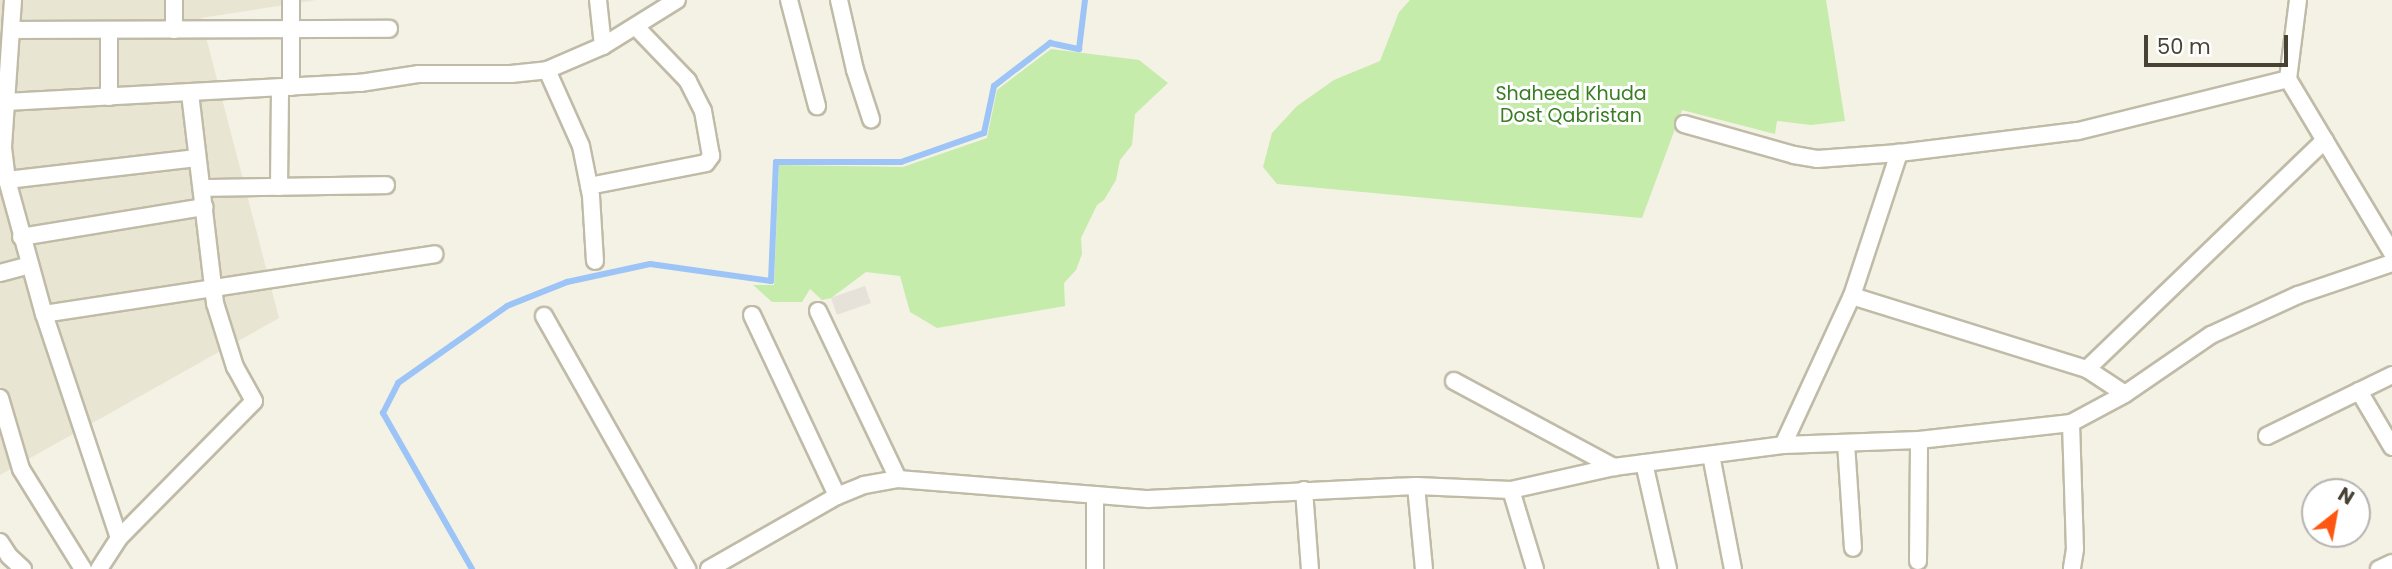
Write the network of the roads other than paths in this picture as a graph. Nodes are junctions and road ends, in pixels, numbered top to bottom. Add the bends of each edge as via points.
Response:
1 (174, 0) edge
2 (291, 0) edge
3 (597, 0) edge
4 (677, 0) edge
5 (789, 0) edge
6 (839, 0) edge
7 (2298, 0) edge
8 (8, 9) edge
9 (635, 26) junction
10 (388, 29) dead end
11 (11, 30) junction
12 (109, 30) junction
13 (174, 30) junction
14 (289, 30) junction
15 (603, 46) junction
16 (547, 70) junction
17 (2288, 79) junction
18 (285, 88) junction
19 (190, 93) junction
20 (108, 97) junction
21 (6, 102) junction
22 (817, 106) dead end
23 (871, 119) dead end
24 (1684, 124) dead end
25 (2325, 140) junction
26 (1899, 153) junction
27 (197, 158) junction
28 (7, 180) junction
29 (386, 185) dead end
30 (589, 186) junction
31 (279, 187) junction
32 (202, 188) junction
33 (205, 207) junction
34 (21, 236) junction
35 (2392, 253) edge
36 (434, 254) dead end
37 (595, 261) dead end
38 (2392, 263) edge
39 (30, 265) junction
40 (0, 273) edge
41 (215, 288) junction
42 (1853, 296) junction
43 (818, 311) dead end
44 (44, 314) junction
45 (752, 315) dead end
46 (544, 316) dead end
47 (2087, 369) junction
48 (2392, 375) edge
49 (1454, 382) dead end
50 (2359, 391) junction
51 (2125, 394) junction
52 (0, 398) edge
53 (2071, 423) junction
54 (2267, 436) dead end
55 (1919, 440) junction
56 (1846, 443) junction
57 (1783, 445) junction
58 (2392, 447) edge
59 (1711, 455) junction
60 (1644, 463) junction
61 (1614, 467) junction
62 (898, 479) junction
63 (1416, 486) junction
64 (1304, 490) junction
65 (1511, 490) junction
66 (1095, 495) junction
67 (837, 496) junction
68 (119, 538) junction
69 (0, 542) edge
70 (1853, 548) dead end
71 (1918, 561) dead end
72 (2392, 563) edge
73 (23, 569) edge
74 (83, 569) edge
75 (99, 569) edge
76 (687, 569) edge
77 (709, 569) edge
78 (1095, 569) edge
79 (1310, 569) edge
80 (1424, 569) edge
81 (1535, 569) edge
82 (1668, 569) edge
83 (1733, 569) edge
84 (2072, 569) edge
85 (2379, 569) edge

1 - 13 street
2 - 14 street
3 - 15 street
4 - 9 street
5 - 22 street
6 - 23 street
7 - 17 street
8 - 11 street
9 - 15 street
9 - 30 street via 688,80 703,111 711,156 706,163
10 - 14 street
11 - 12 street
11 - 21 street
12 - 13 street
12 - 20 street
13 - 14 street
14 - 18 street
15 - 16 street
16 - 18 street
16 - 30 street via 581,146
17 - 25 street
17 - 26 street via 2078,131
18 - 19 street
18 - 31 street
19 - 20 street
19 - 27 street
20 - 21 street
21 - 28 street via 3,148
24 - 26 street via 1817,159
25 - 35 street
25 - 47 street
26 - 42 street
27 - 28 street
27 - 32 street
28 - 34 street
29 - 31 street
30 - 37 street
31 - 32 street
32 - 33 street
33 - 34 street
33 - 41 street
34 - 39 street
36 - 41 street
38 - 51 street via 2298,295 2211,335
39 - 40 street
39 - 44 street
41 - 44 street
41 - 68 street via 228,349 254,401
42 - 47 street
42 - 57 street
43 - 62 street
44 - 68 street
45 - 67 street
46 - 76 street
47 - 51 street
48 - 50 street
49 - 61 street
50 - 54 street
50 - 58 street
51 - 53 street
52 - 74 street via 21,469
53 - 55 street
53 - 84 street
55 - 56 street
55 - 71 street
56 - 57 street
56 - 70 street
57 - 59 street
59 - 60 street
59 - 83 street
60 - 61 street
60 - 82 street
61 - 65 street
62 - 66 street
62 - 67 street
63 - 64 street
63 - 65 street
63 - 80 street
64 - 66 street via 1148,499
64 - 79 street
65 - 81 street
66 - 78 street
67 - 77 street
68 - 75 street
69 - 73 street
72 - 85 street

